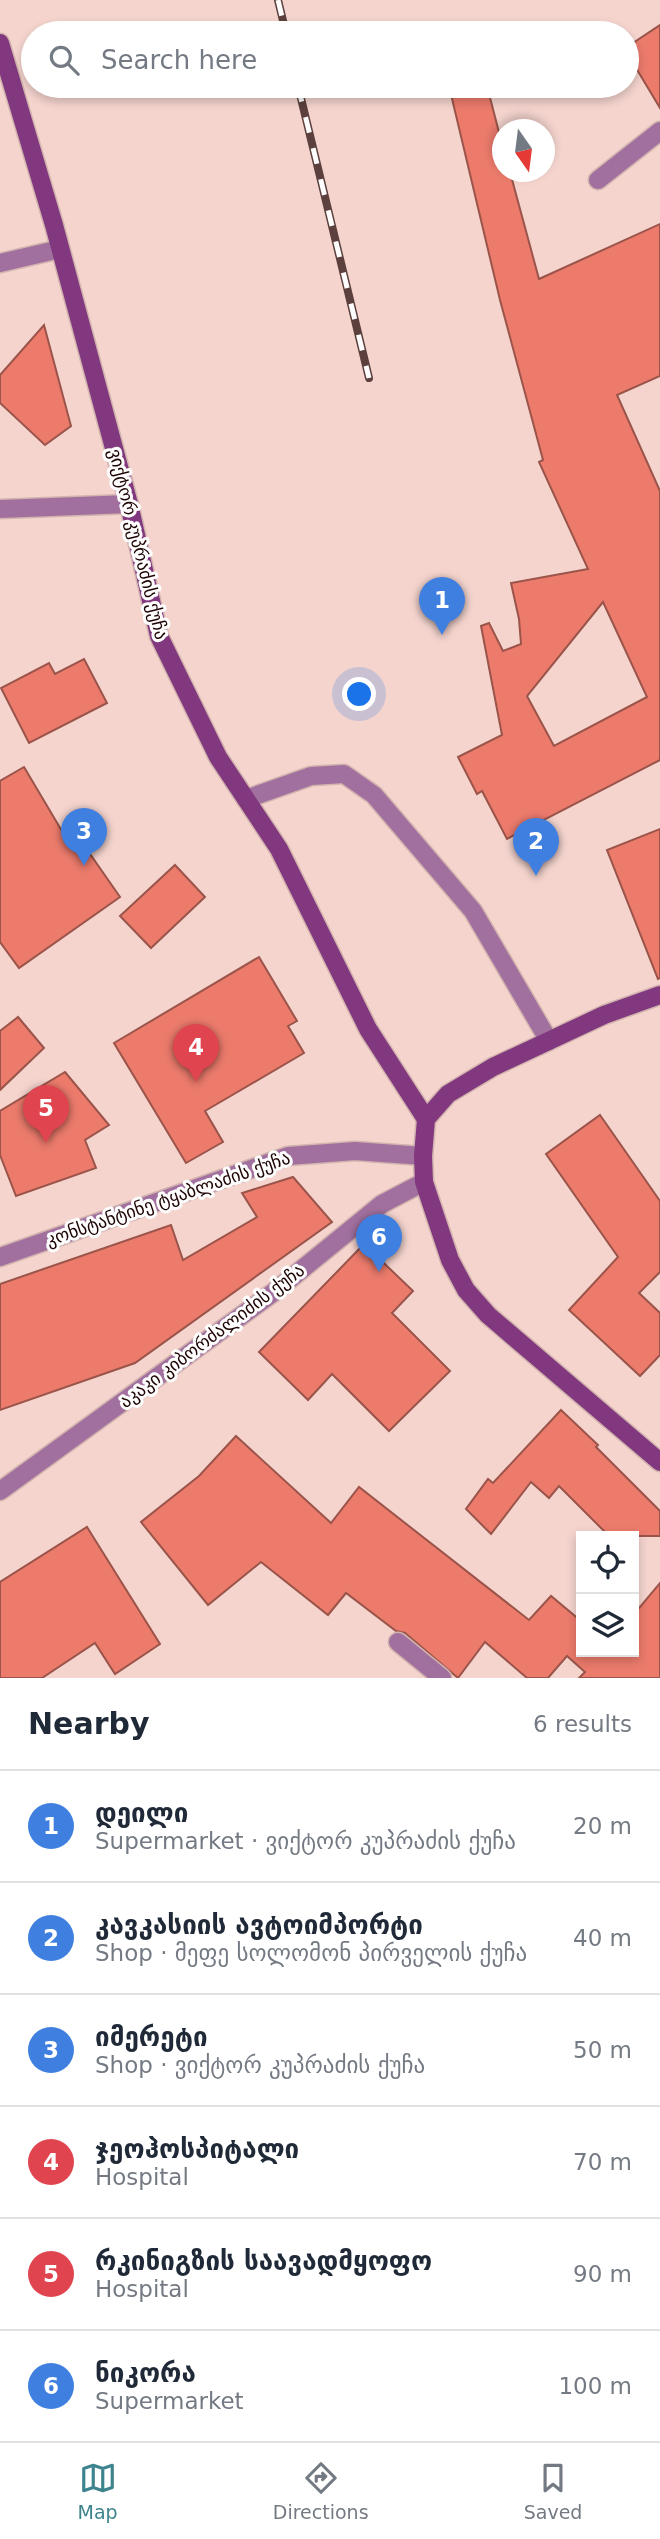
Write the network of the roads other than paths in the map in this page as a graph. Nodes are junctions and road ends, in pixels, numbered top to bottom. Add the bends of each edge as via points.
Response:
1 (0, 43) edge
2 (660, 131) edge
3 (598, 180) dead end
4 (60, 249) junction
5 (2, 259) edge
6 (129, 505) junction
7 (0, 509) edge
8 (246, 799) junction
9 (660, 995) edge
10 (550, 1041) junction
11 (426, 1119) junction
12 (423, 1156) junction
13 (424, 1182) junction
14 (0, 1256) edge
15 (660, 1462) edge
16 (0, 1491) edge
17 (398, 1642) dead end
18 (442, 1678) edge

1 - 4 street, ვიქტორ კუპრაძის ქუჩა
2 - 3 street
4 - 5 street
4 - 6 street, ვიქტორ კუპრაძის ქუჩა
6 - 7 street
6 - 8 street, ვიქტორ კუპრაძის ქუჩა via 159,636 218,757
8 - 10 street via 311,776 344,775 374,795 473,911
8 - 11 street, ვიქტორ კუპრაძის ქუჩა via 279,849 368,1029
9 - 10 street
10 - 11 street via 448,1094
11 - 12 street
12 - 13 street
12 - 14 street, კონსტანტინე ტყაბლაძის ქუჩა via 355,1151 288,1156
13 - 15 street via 450,1260 466,1290 488,1315
13 - 16 street, აკაკი კიბორძალიძის ქუჩა via 382,1205 274,1292
17 - 18 street

